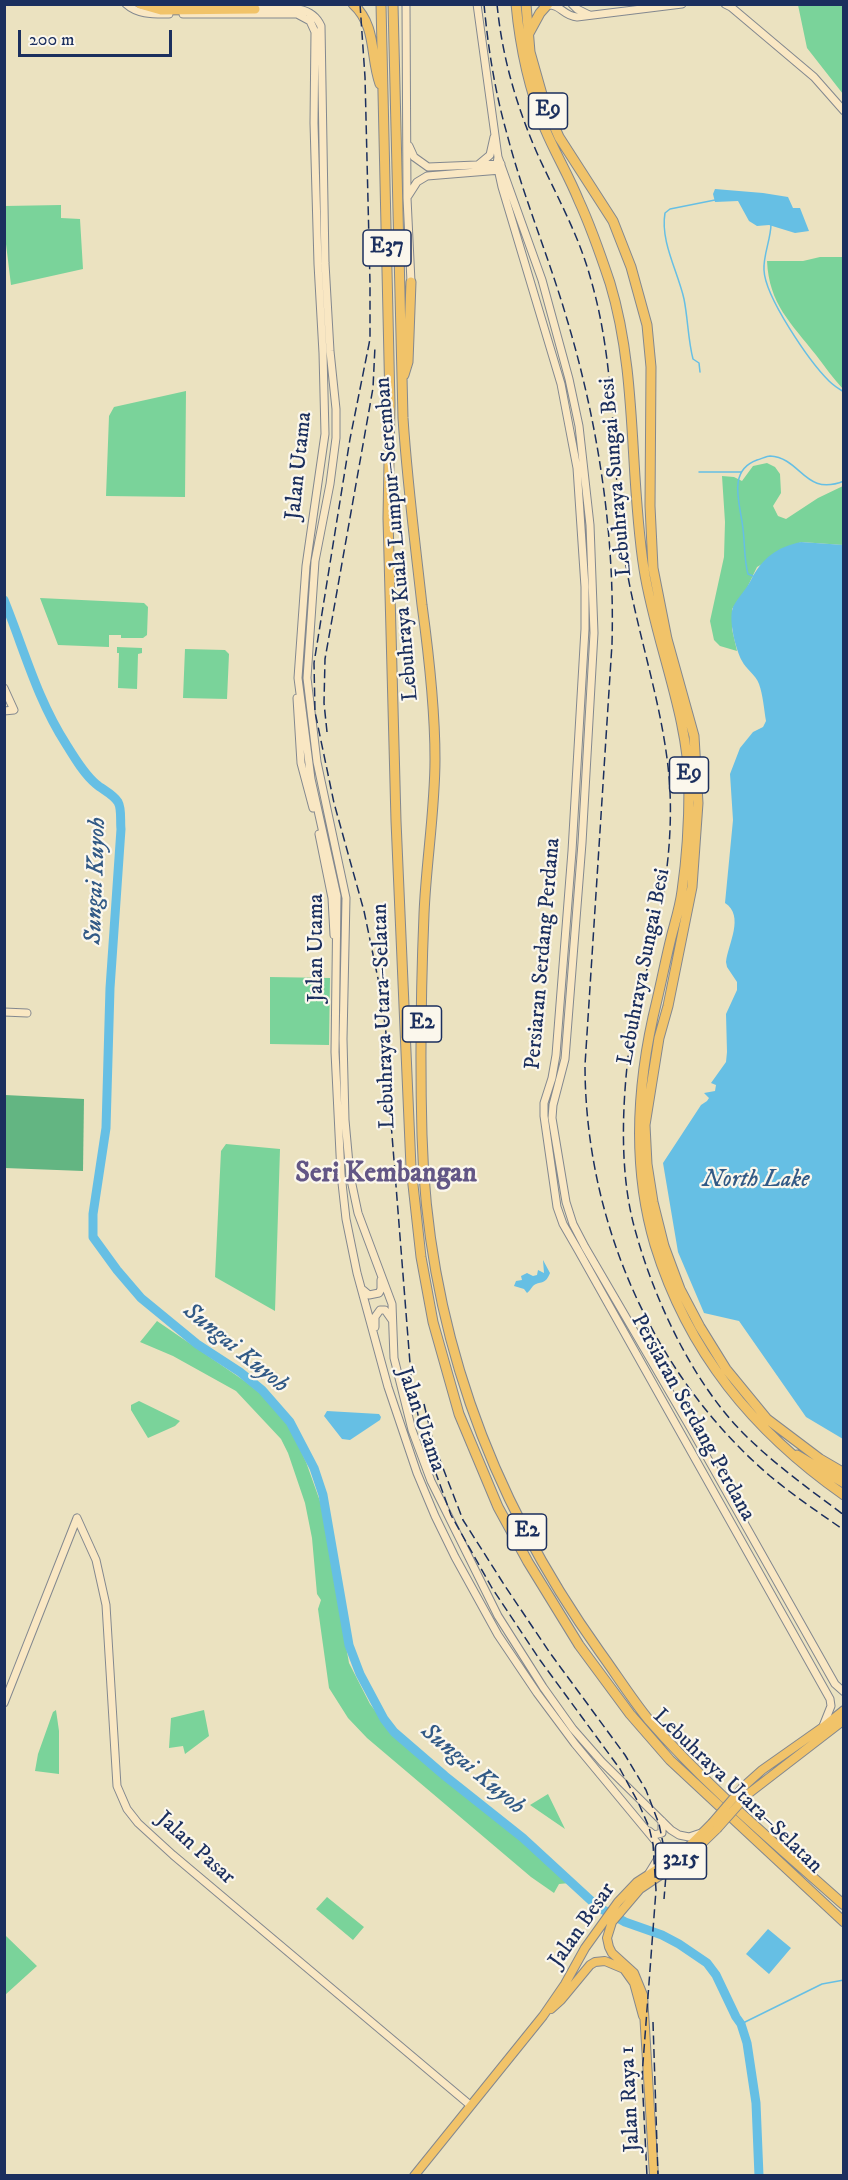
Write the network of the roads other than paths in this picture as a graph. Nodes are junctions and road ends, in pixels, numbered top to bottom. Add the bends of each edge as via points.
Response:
1 (126, 4) edge
2 (140, 4) edge
3 (228, 4) edge
4 (353, 4) edge
5 (381, 4) edge
6 (393, 4) edge
7 (406, 4) edge
8 (477, 4) edge
9 (516, 4) edge
10 (526, 4) edge
11 (572, 4) edge
12 (682, 4) edge
13 (725, 4) edge
14 (548, 5) edge
15 (561, 8) edge
16 (255, 9) junction
17 (591, 15) junction
18 (528, 35) junction
19 (383, 92) junction
20 (843, 111) edge
21 (495, 135) junction
22 (408, 140) junction
23 (500, 165) junction
24 (478, 169) junction
25 (502, 187) junction
26 (407, 198) junction
27 (542, 280) junction
28 (411, 282) joint
29 (532, 283) junction
30 (402, 382) junction
31 (4, 688) edge
32 (4, 711) edge
33 (395, 722) joint
34 (435, 746) joint
35 (574, 805) junction
36 (584, 806) junction
37 (4, 1012) edge
38 (27, 1013) dead end
39 (378, 1269) junction
40 (363, 1290) junction
41 (393, 1322) junction
42 (374, 1335) junction
43 (392, 1399) junction
44 (788, 1452) junction
45 (843, 1473) edge
46 (843, 1483) edge
47 (843, 1496) edge
48 (746, 1526) junction
49 (740, 1538) junction
50 (775, 1578) junction
51 (771, 1594) junction
52 (786, 1622) junction
53 (798, 1623) junction
54 (795, 1637) junction
55 (843, 1692) edge
56 (4, 1703) edge
57 (843, 1710) edge
58 (843, 1720) edge
59 (823, 1727) junction
60 (745, 1791) junction
61 (662, 1821) junction
62 (715, 1826) junction
63 (645, 1828) junction
64 (702, 1833) junction
65 (647, 1875) junction
66 (621, 1904) junction
67 (843, 1905) edge
68 (609, 1920) junction
69 (843, 1922) edge
70 (543, 2016) junction
71 (644, 2021) junction
72 (470, 2105) junction
73 (414, 2175) edge
74 (654, 2175) edge

1 - 40 street, Jalan Utama via 151,14 297,14 306,17 315,32 314,123 325,434 306,566 298,690 311,779 338,896 335,1052 341,1174
2 - 16 highway via 161,10
3 - 16 highway
4 - 19 highway via 369,26
5 - 19 highway, Lebuhraya Kuala Lumpur–Seremban / E37
6 - 30 highway, Lebuhraya Kuala Lumpur–Seremban / E37
7 - 22 street
8 - 21 street, Persiaran Serdang Perdana
9 - 44 highway, Lebuhraya Sungai Besi / E9 via 522,51 538,109 580,202 616,304 626,369 643,566 688,769 682,894 647,1046 640,1099 640,1164 646,1204 670,1286 690,1331 727,1386
10 - 18 highway, Lebuhraya Sungai Besi / E9
11 - 17 street
12 - 17 street
13 - 20 street via 814,76
14 - 15 street
14 - 18 highway
15 - 17 street via 568,16
16 - 39 street, Jalan Utama via 301,9 314,14 321,26 326,263 336,438 315,561 307,690 317,762 346,898 343,1040 350,1175 358,1213
18 - 45 highway, Lebuhraya Sungai Besi / E9 via 552,121 613,221 647,325 651,367 652,560 667,639 694,736 698,803 693,887 659,1038 645,1125 653,1202 680,1289 726,1369 767,1419
19 - 33 highway, Lebuhraya Kuala Lumpur–Seremban / E37
21 - 23 street, Persiaran Serdang Perdana
21 - 24 street via 490,155
22 - 24 street via 414,157 425,166
22 - 26 street
23 - 24 street
23 - 25 street, Persiaran Serdang Perdana
23 - 27 street, Persiaran Serdang Perdana
24 - 25 street
24 - 26 street via 427,176
25 - 29 street, Persiaran Serdang Perdana
26 - 28 street
27 - 29 street
27 - 36 street, Persiaran Serdang Perdana via 576,411 589,501 594,616
28 - 30 highway via 408,362
29 - 35 street, Persiaran Serdang Perdana via 561,384 577,468 586,616
30 - 34 highway, Lebuhraya Kuala Lumpur–Seremban / E37 via 407,480 429,658
31 - 32 street via 14,710
33 - 69 highway, Lebuhraya Utara–Selatan / E2 via 411,1167 433,1322 467,1435 498,1507 532,1569 579,1645 630,1714 670,1760
34 - 67 highway, Lebuhraya Utara–Selatan / E2 via 424,911 422,1136 433,1254 458,1369 472,1409 503,1487 562,1596 646,1716 723,1797
35 - 36 street
35 - 49 street, Persiaran Serdang Perdana via 555,1062 544,1103 557,1207
36 - 48 street, Persiaran Serdang Perdana via 565,1059 552,1118 566,1202 585,1246
37 - 38 street
39 - 40 street via 382,1285 379,1293 369,1295
39 - 41 street, Jalan Utama via 393,1304
40 - 42 street, Jalan Utama
40 - 43 street via 377,1364
41 - 42 street via 385,1310 380,1310 375,1317
41 - 61 street, Jalan Utama via 394,1359 412,1430 431,1481 498,1616 573,1729
42 - 43 street, Jalan Utama
43 - 63 street, Jalan Utama via 435,1516 498,1635 574,1744
44 - 46 highway
44 - 47 highway, Lebuhraya Sungai Besi / E9
48 - 49 street
48 - 50 street, Persiaran Serdang Perdana
49 - 51 street, Persiaran Serdang Perdana
50 - 51 street
50 - 53 street, Persiaran Serdang Perdana
51 - 52 street, Persiaran Serdang Perdana
52 - 53 street
52 - 54 street, Persiaran Serdang Perdana
53 - 54 street
53 - 55 street, Persiaran Serdang Perdana
54 - 59 street, Persiaran Serdang Perdana via 830,1699
56 - 72 street, Jalan Pasar via 77,1518 96,1560 106,1605 117,1786 121,1798 138,1823 173,1855
57 - 59 main road, Jalan Besar / 3215
58 - 60 main road, Jalan Besar / 3215
59 - 60 main road, Jalan Besar / 3215 via 762,1770
60 - 62 main road, Jalan Besar / 3215, bridge
61 - 63 street via 662,1833 658,1835
61 - 64 street, Jalan Utama via 679,1835
62 - 64 main road, Jalan Besar / 3215
62 - 66 main road, Jalan Besar / 3215 via 689,1856
63 - 65 street, Jalan Utama via 657,1843 660,1855
64 - 65 main road, Jalan Besar / 3215
65 - 66 main road, Jalan Besar / 3215 via 626,1892
66 - 68 main road, Jalan Besar
68 - 70 main road, Jalan Besar via 585,1948
68 - 71 main road, Jalan Raya 1 via 609,1947 638,1980
70 - 71 main road, Jalan Raya 1 via 590,1965 605,1961 619,1965 631,1977
70 - 72 main road, Jalan Besar
71 - 74 main road, Jalan Raya 1
72 - 73 main road, Jalan Besar

